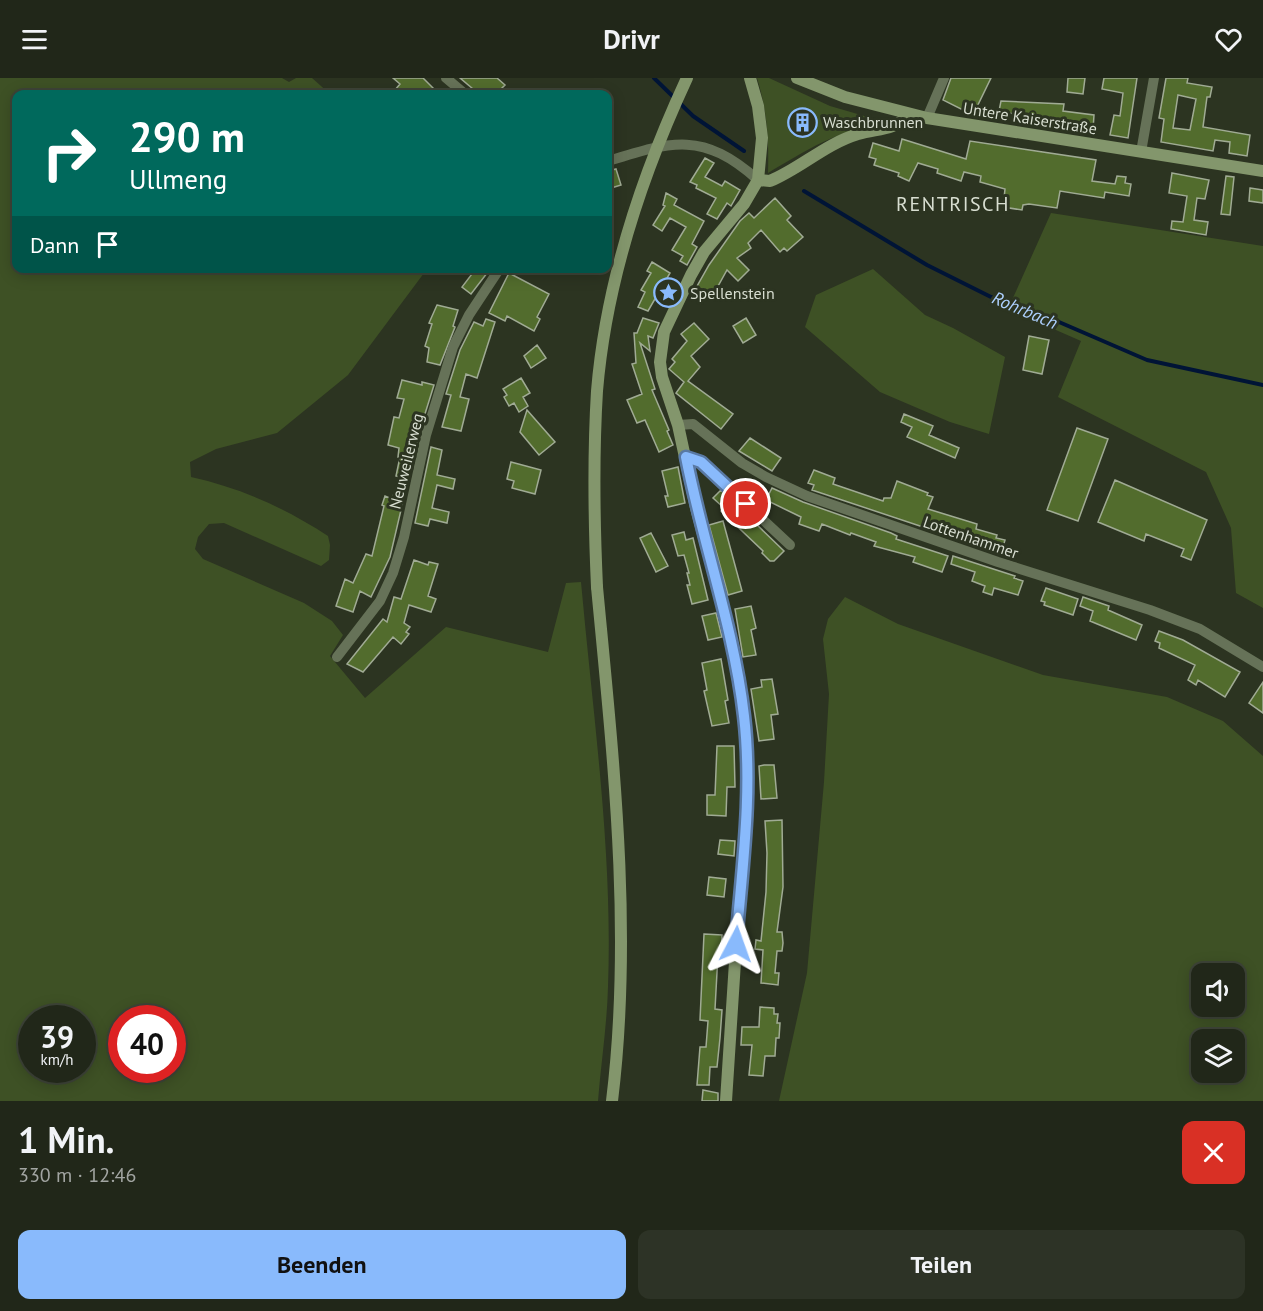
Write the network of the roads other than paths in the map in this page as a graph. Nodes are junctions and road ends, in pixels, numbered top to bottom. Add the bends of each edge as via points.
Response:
1 (446, 78) edge
2 (687, 78) edge
3 (750, 78) edge
4 (797, 78) edge
5 (944, 78) edge
6 (1154, 78) edge
7 (460, 90) edge
8 (910, 115) junction
9 (927, 118) junction
10 (1141, 152) junction
11 (612, 161) edge
12 (1263, 171) edge
13 (758, 180) junction
14 (497, 273) edge
15 (678, 425) junction
16 (686, 457) junction
17 (790, 545) dead end
18 (337, 657) dead end
19 (1263, 667) edge
20 (612, 1101) edge
21 (726, 1101) edge

1 - 7 street
2 - 20 main road, bridge via 634,209 605,330 598,389 594,453 597,587 619,861 620,1010
3 - 13 main road via 762,138
4 - 8 main road, Untere Kaiserstraße via 845,97
5 - 9 street
6 - 10 street
8 - 9 main road, Untere Kaiserstraße
8 - 13 main road via 892,128 836,142 770,181
9 - 10 main road, Untere Kaiserstraße
10 - 12 main road, Untere Kaiserstraße
11 - 13 street via 654,147 693,143 722,154
13 - 15 main road via 744,204 704,252 664,332 660,354 662,377
14 - 18 street, Neuweilerweg via 453,347 426,435 393,573 373,611
15 - 16 main road
15 - 19 street, Lottenhammer via 693,424 750,468 807,496 1150,610 1200,629
16 - 17 street via 701,462
16 - 21 main road via 730,635 746,743 747,824

